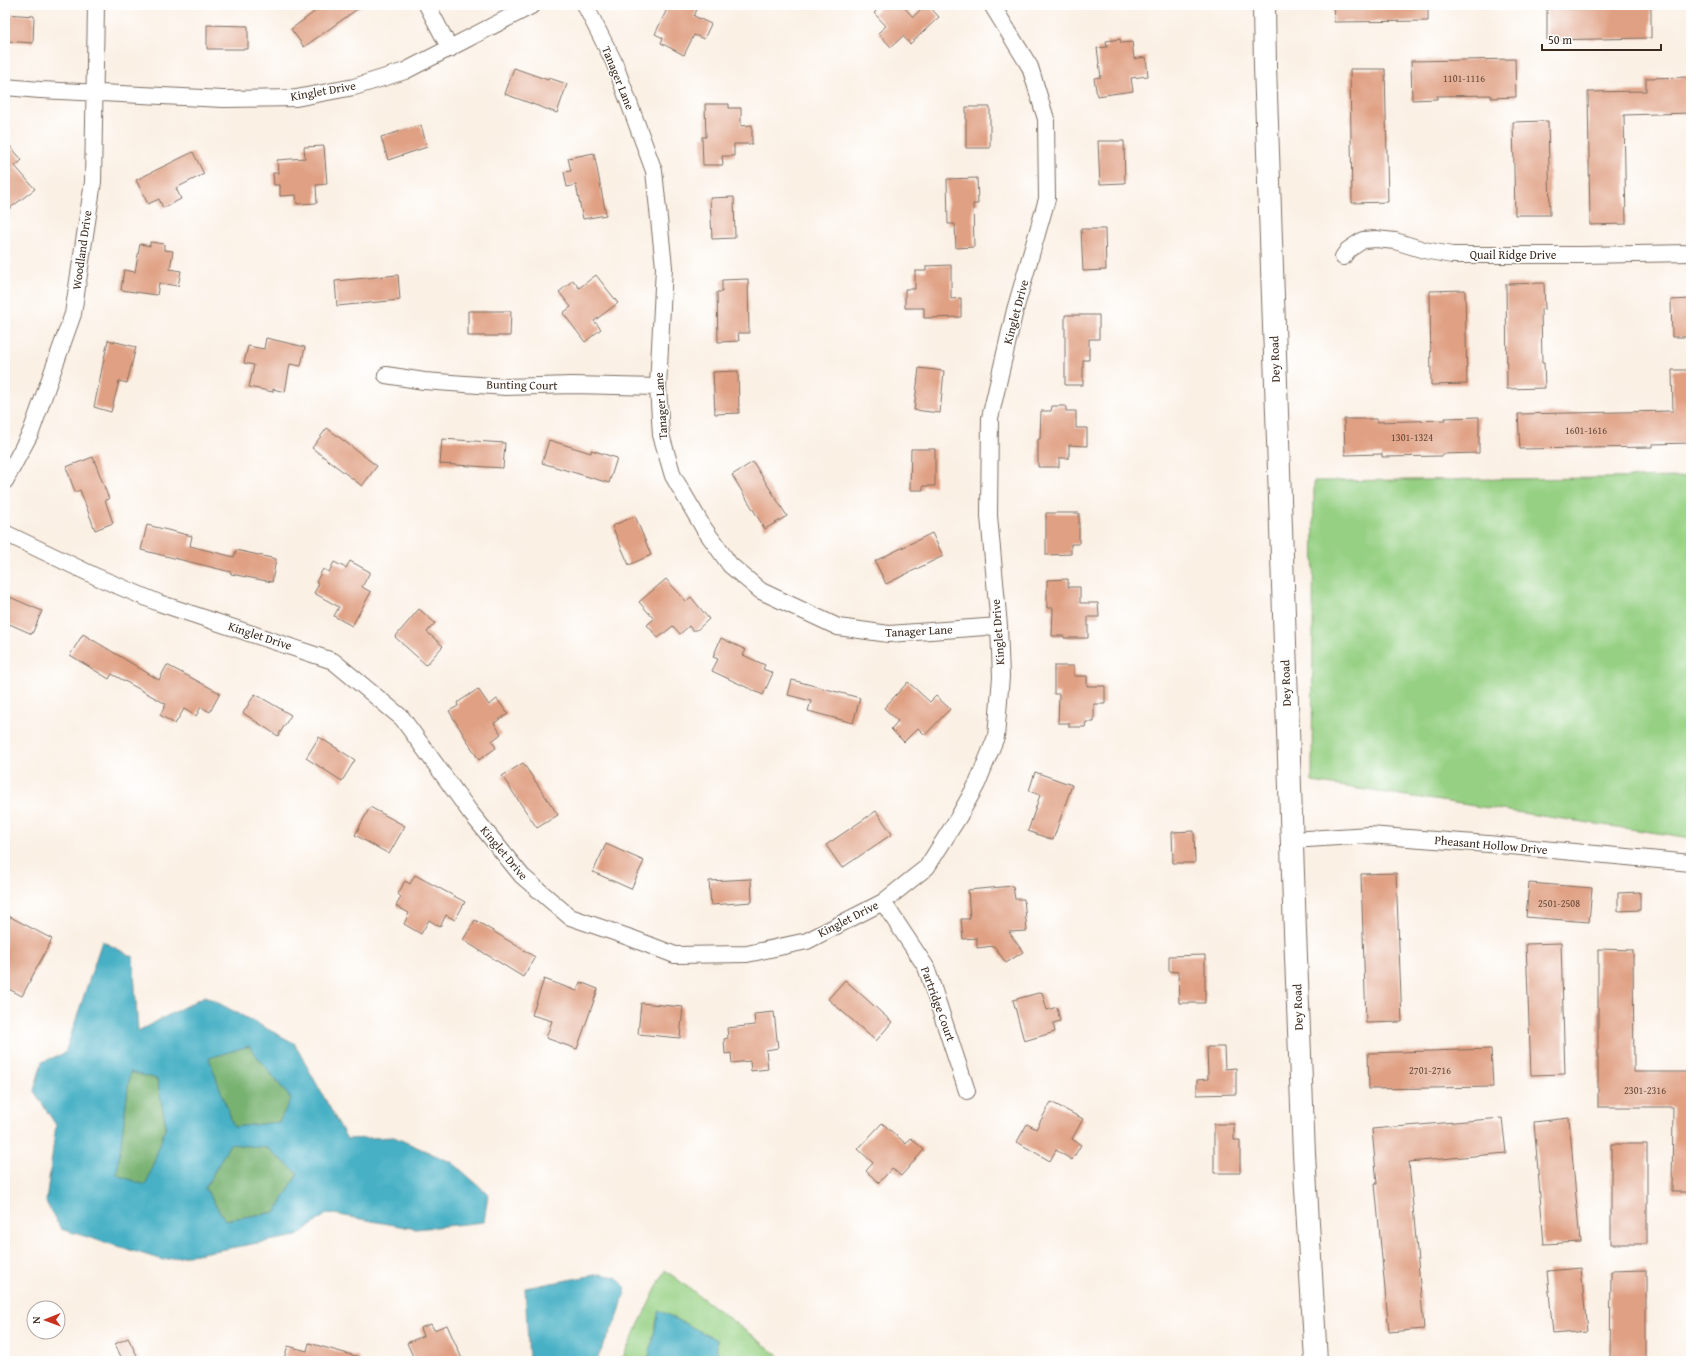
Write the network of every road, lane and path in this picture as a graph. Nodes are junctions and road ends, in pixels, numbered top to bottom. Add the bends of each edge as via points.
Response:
1 (96, 5) edge
2 (427, 5) edge
3 (534, 5) edge
4 (585, 5) edge
5 (992, 5) edge
6 (1264, 5) edge
7 (450, 49) junction
8 (5, 87) edge
9 (94, 93) junction
10 (1691, 253) edge
11 (1343, 256) dead end
12 (386, 375) dead end
13 (658, 387) junction
14 (5, 481) edge
15 (5, 533) edge
16 (999, 626) junction
17 (1292, 840) junction
18 (1691, 863) edge
19 (883, 902) junction
20 (967, 1091) dead end
21 (1316, 1361) edge

1 - 9 street, Woodland Drive
2 - 7 street
3 - 7 street, Kinglet Drive
4 - 13 street, Tanager Lane via 614,62 654,171 664,267
5 - 16 street, Kinglet Drive via 1030,67 1046,119 1047,199 1015,310 990,418 989,516
6 - 17 main road, Dey Road
7 - 9 street, Kinglet Drive via 405,71 354,87 296,98 223,99
8 - 9 street, Kinglet Drive
9 - 14 street, Woodland Drive via 93,182 73,314 31,432
10 - 11 street, Quail Ridge Drive via 1574,256 1452,255 1376,239 1363,240
12 - 13 street, Bunting Court via 424,381 506,386
13 - 16 street, Tanager Lane via 660,435 673,476 703,527 730,565 761,591 838,628 890,634
15 - 19 street, Kinglet Drive via 97,577 159,602 333,660 402,718 470,812 522,876 570,917 675,955 747,954 807,941
16 - 19 street, Kinglet Drive via 1001,677 996,737 977,784 927,867
17 - 18 street, Pheasant Hollow Drive via 1369,835
17 - 21 main road, Dey Road via 1304,1154
19 - 20 street, Partridge Court via 926,967

